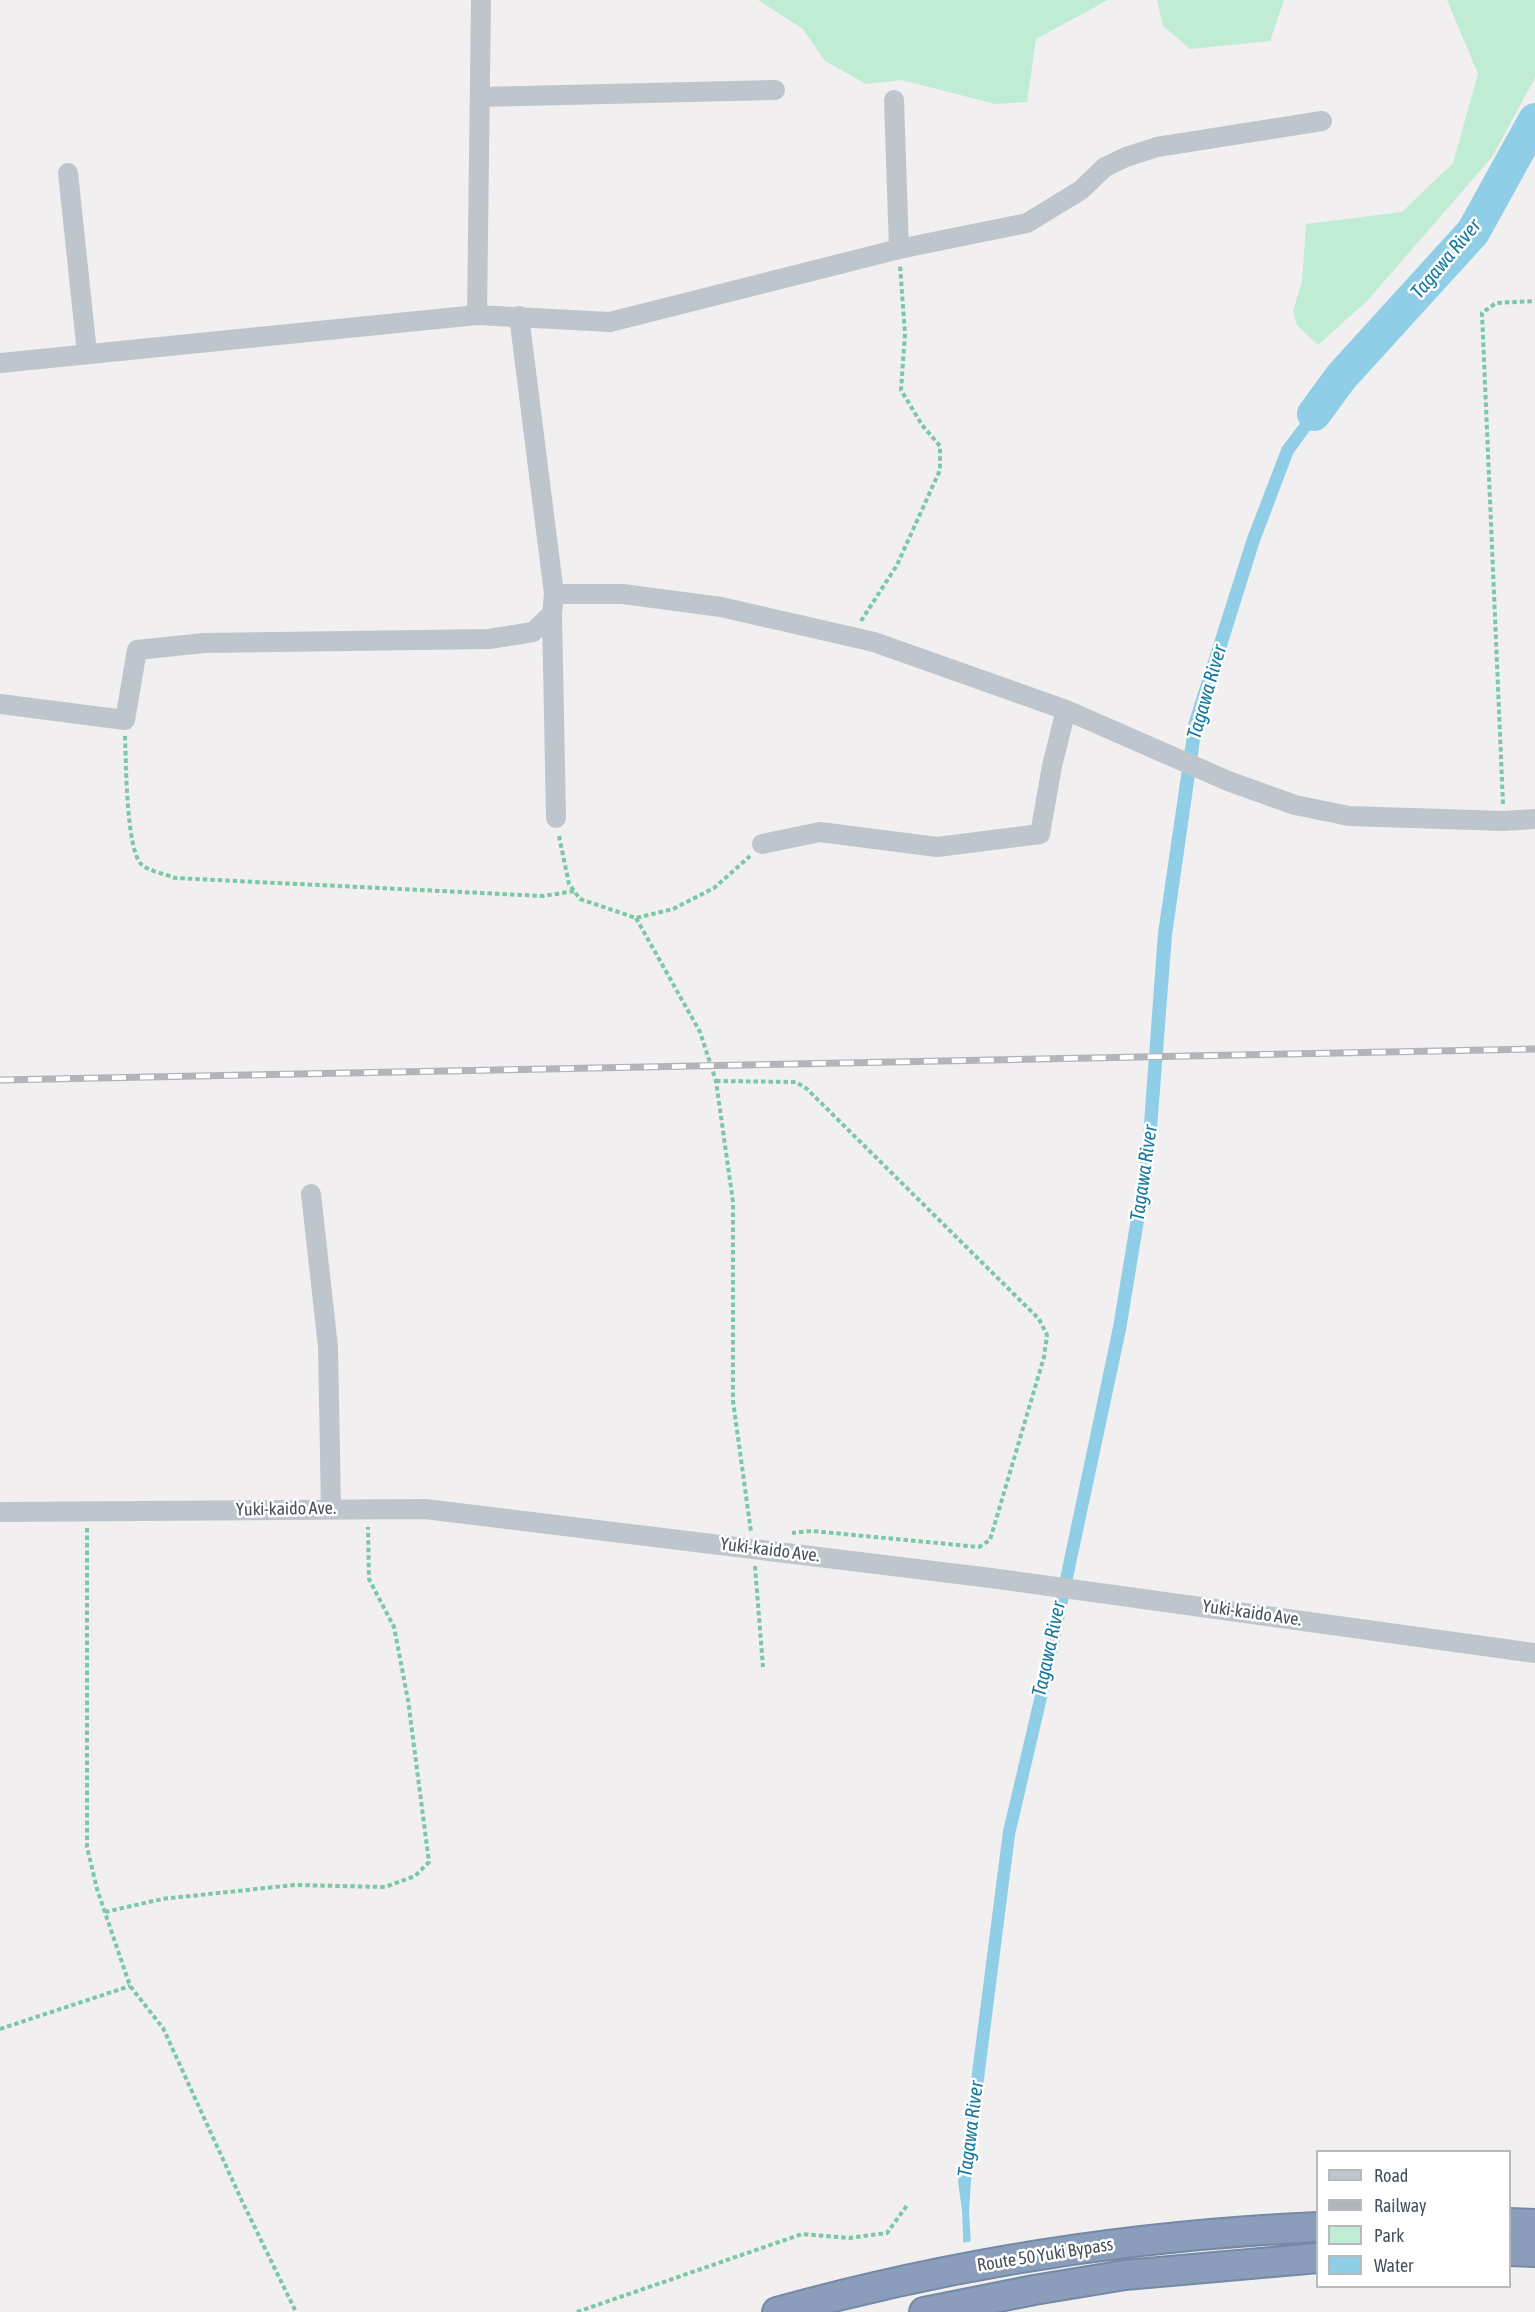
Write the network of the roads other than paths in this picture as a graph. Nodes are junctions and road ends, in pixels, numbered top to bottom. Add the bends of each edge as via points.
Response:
1 (481, 0) edge
2 (775, 90) dead end
3 (480, 98) junction
4 (894, 100) dead end
5 (1322, 121) dead end
6 (68, 173) dead end
7 (899, 249) junction
8 (477, 315) junction
9 (519, 316) junction
10 (87, 353) junction
11 (0, 363) edge
12 (554, 594) junction
13 (552, 614) junction
14 (0, 704) edge
15 (1066, 710) junction
16 (555, 818) road end
17 (1535, 819) edge
18 (762, 844) road end
19 (311, 1194) dead end
20 (331, 1509) junction
21 (0, 1512) edge
22 (1535, 1653) edge
23 (1511, 2223) edge
24 (1535, 2224) edge
25 (1316, 2227) edge
26 (1511, 2251) edge
27 (1535, 2252) edge
28 (1316, 2258) edge
29 (777, 2312) edge
30 (924, 2312) edge

1 - 3 street
2 - 3 street
3 - 8 street
4 - 7 street
5 - 7 street via 1157,147 1105,167 1081,190 1027,223
6 - 10 street
7 - 9 street via 610,322
8 - 9 street
8 - 10 street
9 - 12 street
10 - 11 street
12 - 13 street
12 - 15 street via 623,594 722,607 851,636
13 - 14 street via 532,632 489,639 204,643 137,650 125,720
13 - 16 street
15 - 17 street via 1228,781 1295,805 1349,816
15 - 18 street via 1040,834 937,847 820,832
19 - 20 street via 328,1347
20 - 21 street, Yuki-kaido Ave.
20 - 22 street, Yuki-kaido Ave. via 425,1509 753,1545
23 - 24 highway
25 - 29 highway, Route 50 Yuki Bypass via 1089,2246 905,2280
26 - 27 highway
28 - 30 highway, Route 50 Yuki Bypass via 1125,2276

